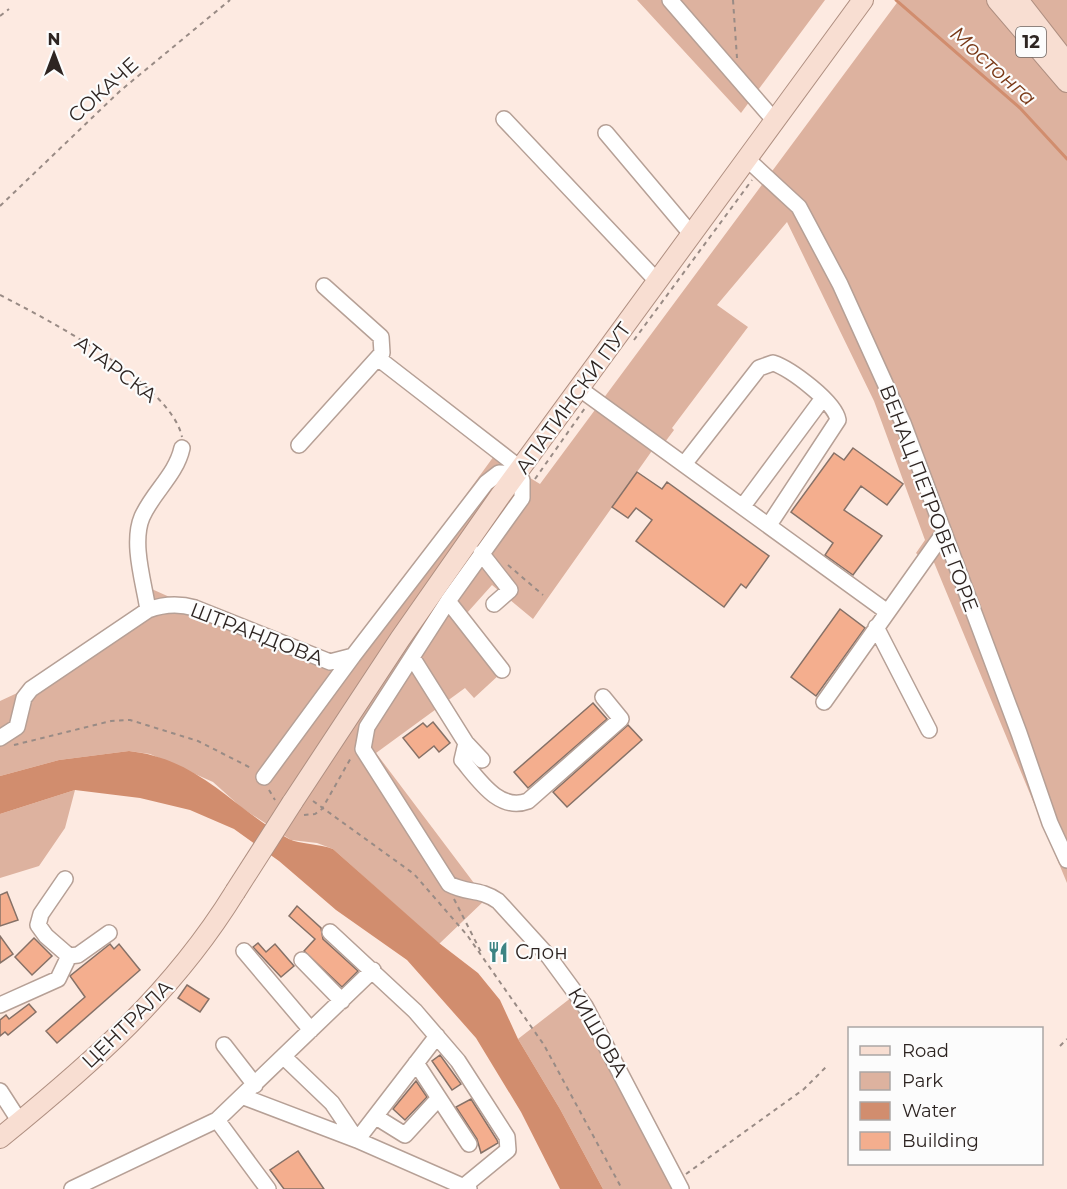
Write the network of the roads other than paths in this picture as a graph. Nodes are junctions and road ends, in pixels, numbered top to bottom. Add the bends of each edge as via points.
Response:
1 (670, 0) edge
2 (863, 0) edge
3 (997, 0) edge
4 (1018, 0) edge
5 (1067, 63) edge
6 (1067, 82) edge
7 (504, 119) dead end
8 (774, 120) junction
9 (606, 133) dead end
10 (748, 160) junction
11 (692, 235) junction
12 (657, 281) junction
13 (324, 286) dead end
14 (378, 359) junction
15 (580, 389) junction
16 (823, 398) junction
17 (299, 445) dead end
18 (183, 448) road end
19 (685, 463) junction
20 (519, 471) junction
21 (743, 506) junction
22 (769, 525) junction
23 (943, 534) junction
24 (483, 549) junction
25 (448, 601) junction
26 (494, 604) dead end
27 (148, 610) junction
28 (886, 611) junction
29 (876, 627) junction
30 (353, 656) junction
31 (412, 657) junction
32 (502, 670) dead end
33 (603, 697) dead end
34 (824, 702) dead end
35 (930, 730) dead end
36 (5, 742) edge
37 (466, 743) junction
38 (482, 760) dead end
39 (264, 777) road end
40 (1067, 860) edge
41 (65, 879) dead end
42 (235, 892) joint
43 (330, 932) dead end
44 (109, 933) dead end
45 (244, 951) dead end
46 (69, 956) junction
47 (302, 960) dead end
48 (373, 970) junction
49 (16, 998) junction
50 (0, 999) edge
51 (342, 1001) junction
52 (0, 1005) edge
53 (311, 1030) junction
54 (437, 1036) junction
55 (224, 1045) dead end
56 (284, 1057) junction
57 (416, 1063) junction
58 (255, 1085) junction
59 (0, 1091) edge
60 (244, 1097) junction
61 (438, 1099) junction
62 (376, 1116) junction
63 (218, 1119) junction
64 (20, 1122) junction
65 (0, 1138) edge
66 (357, 1140) junction
67 (470, 1144) dead end
68 (679, 1185) edge
69 (466, 1188) edge
70 (72, 1189) edge
71 (268, 1189) edge

1 - 8 street
2 - 8 main road, АПАТИНСКИ ПУТ
3 - 6 main road, 12
4 - 5 main road, 12
7 - 12 street
8 - 10 main road, АПАТИНСКИ ПУТ
9 - 11 street
10 - 11 main road, АПАТИНСКИ ПУТ
10 - 23 street, ВЕНАЦ ПЕТРОВЕ ГОРЕ via 799,207 840,284 903,423
11 - 12 main road, АПАТИНСКИ ПУТ
12 - 15 main road, АПАТИНСКИ ПУТ
13 - 14 street via 381,337
14 - 17 street
14 - 20 street
15 - 19 street
15 - 20 main road, АПАТИНСКИ ПУТ
16 - 19 street via 785,369 773,363 763,365
16 - 21 street
16 - 22 street via 837,413 835,426
18 - 27 street via 180,460 148,506 139,527
19 - 21 street
20 - 24 street via 522,498
20 - 30 street, ШТРАНДОВА via 500,473 486,483
20 - 42 main road, АПАТИНСКИ ПУТ, bridge via 399,639
21 - 22 street
22 - 28 street
23 - 28 street
23 - 40 street, ВЕНАЦ ПЕТРОВЕ ГОРЕ
24 - 25 street
24 - 26 street via 510,590
25 - 31 street
25 - 32 street
27 - 30 street, ШТРАНДОВА via 181,604 330,662
27 - 36 street, ШТРАНДОВА via 31,689 24,698 17,727
28 - 29 street
29 - 34 street
29 - 35 street
30 - 39 street
31 - 37 street
31 - 68 street, КИШОВА via 364,735 366,757 449,884 484,891 498,901 571,985 603,1036
33 - 37 street via 621,719 528,801 513,805 487,790 462,760
37 - 38 street
41 - 46 street via 41,914 38,926
42 - 64 main road, ЦЕНТРАЛА via 204,940 158,998
43 - 48 street
44 - 46 street via 78,955
45 - 53 street
46 - 49 street via 58,979
47 - 51 street
48 - 51 street
48 - 54 street
49 - 50 street
49 - 52 street
51 - 53 street
53 - 56 street
54 - 57 street
54 - 69 street via 458,1061 509,1145
55 - 58 street
56 - 58 street
56 - 66 street via 332,1103
57 - 61 street
57 - 62 street
58 - 60 street
59 - 64 street
60 - 63 street
60 - 66 street
61 - 62 street via 405,1135
61 - 67 street
62 - 66 street
63 - 70 street
63 - 71 street
64 - 65 main road, ЦЕНТРАЛА
66 - 69 street

